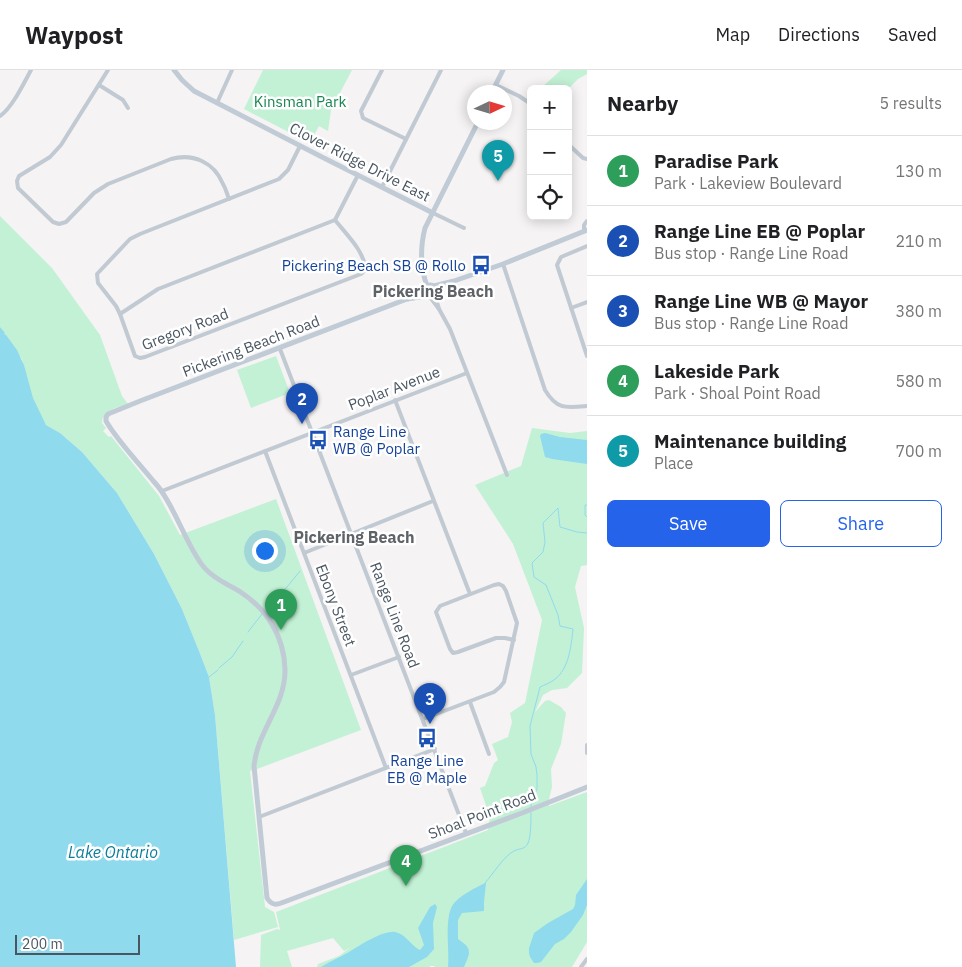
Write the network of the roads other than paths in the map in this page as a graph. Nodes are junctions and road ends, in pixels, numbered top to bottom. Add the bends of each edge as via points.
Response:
1 (32, 70) edge
2 (108, 70) edge
3 (174, 70) edge
4 (232, 70) edge
5 (382, 70) edge
6 (441, 70) edge
7 (503, 70) edge
8 (496, 84) joint
9 (99, 85) junction
10 (527, 101) edge
11 (217, 102) junction
12 (128, 108) dead end
13 (0, 116) edge
14 (474, 130) edge
15 (406, 139) junction
16 (300, 146) junction
17 (572, 148) edge
18 (587, 159) edge
19 (358, 175) junction
20 (382, 187) junction
21 (229, 199) junction
22 (433, 213) junction
23 (335, 220) junction
24 (587, 221) edge
25 (464, 228) dead end
26 (585, 230) edge
27 (587, 246) edge
28 (503, 264) junction
29 (430, 291) junction
30 (587, 302) edge
31 (571, 308) junction
32 (120, 314) junction
33 (280, 348) junction
34 (587, 356) edge
35 (467, 373) junction
36 (395, 400) junction
37 (587, 406) edge
38 (312, 432) junction
39 (265, 450) junction
40 (507, 475) dead end
41 (162, 491) junction
42 (433, 501) junction
43 (352, 534) junction
44 (304, 553) junction
45 (470, 594) junction
46 (514, 640) junction
47 (399, 657) junction
48 (351, 675) junction
49 (470, 702) junction
50 (423, 719) junction
51 (587, 746) edge
52 (435, 749) junction
53 (587, 753) edge
54 (489, 754) dead end
55 (386, 768) junction
56 (587, 787) edge
57 (259, 817) junction
58 (466, 833) junction
59 (587, 959) edge
60 (582, 967) edge

1 - 13 street
2 - 9 street
3 - 11 street, Clover Ridge Drive East via 194,91
4 - 11 street
5 - 15 street via 361,111 363,118
6 - 15 street
7 - 8 street
8 - 10 street
9 - 12 street via 123,100
9 - 21 street via 61,145 50,157 19,176 18,188 52,222 66,222 94,193 108,184 178,157 190,157 208,164 217,172
11 - 16 street, Clover Ridge Drive East
14 - 22 street
15 - 20 street
16 - 19 street, Clover Ridge Drive East
16 - 21 street, Gregory Road via 288,170 279,179
17 - 18 street
19 - 20 street, Clover Ridge Drive East
19 - 23 street
20 - 22 street, Clover Ridge Drive East
21 - 32 street, Gregory Road via 140,234 122,247 97,274 98,282
22 - 25 street
22 - 29 street via 425,228 421,254
23 - 32 street via 158,289
23 - 32 street, Gregory Road via 364,261 366,269 361,274 140,358 135,356
24 - 26 street, Pickering Beach Road
26 - 28 street, Pickering Beach Road
27 - 31 street via 561,256 557,265
28 - 29 street, Pickering Beach Road
28 - 37 street via 545,390 555,404
29 - 33 street, Pickering Beach Road
29 - 35 street via 450,329
30 - 31 street
31 - 34 street
33 - 38 street, Range Line Road
33 - 41 street, Pickering Beach Road via 108,414 106,422
35 - 36 street, Poplar Avenue
35 - 40 street
36 - 38 street, Poplar Avenue
36 - 42 street
38 - 39 street, Poplar Avenue
38 - 43 street, Range Line Road
39 - 41 street, Poplar Avenue
39 - 44 street, Ebony Street
41 - 57 street via 200,563 262,610 281,644 285,672 282,690 255,759
42 - 43 street
42 - 45 street
43 - 44 street
43 - 47 street, Range Line Road
44 - 48 street, Ebony Street
45 - 46 street via 494,585 504,586 517,623
45 - 46 street via 440,606 436,612 453,653 496,638
46 - 49 street via 500,688
47 - 48 street
47 - 50 street, Range Line Road
48 - 55 street, Ebony Street
49 - 50 street
49 - 54 street
50 - 52 street, Range Line Road
51 - 53 street
52 - 55 street
52 - 58 street, Range Line Road
55 - 57 street
56 - 58 street, Shoal Point Road
57 - 58 street, Shoal Point Road via 267,898 275,905
59 - 60 street

